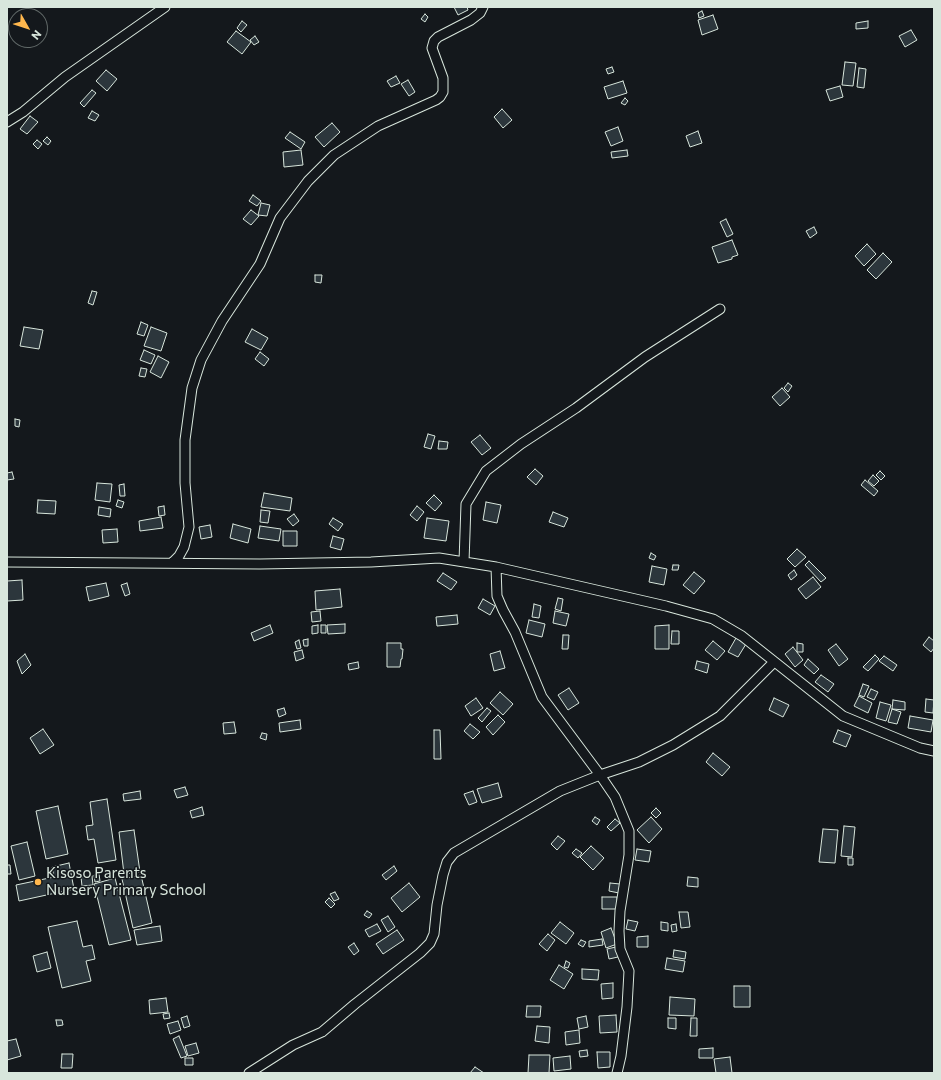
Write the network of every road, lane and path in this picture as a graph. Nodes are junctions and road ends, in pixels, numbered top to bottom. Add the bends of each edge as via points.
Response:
1 (165, 7) edge
2 (483, 7) edge
3 (7, 122) edge
4 (720, 309) dead end
5 (7, 562) edge
6 (464, 562) junction
7 (172, 563) junction
8 (496, 567) junction
9 (774, 662) junction
10 (934, 751) edge
11 (600, 775) junction
12 (249, 1073) edge
13 (617, 1073) edge

1 - 3 street via 65,77
2 - 7 street via 480,14 434,41 432,48 443,78 443,92 440,97 378,126 334,155 308,181 280,218 260,264 222,321 201,360 192,388 185,440 189,527 184,547
4 - 6 street via 645,357 486,471 466,504
5 - 7 street
6 - 7 street via 439,558 371,562
6 - 8 street
8 - 9 street via 713,619 742,636
8 - 11 street via 498,596 542,697
9 - 10 street via 843,716 920,748
9 - 11 street via 720,716 646,759
11 - 12 street via 560,791 454,853 447,862 443,875 434,934 430,943 322,1032 293,1044
11 - 13 street via 615,797 629,831 629,854 619,931 620,949 629,971 626,1014

